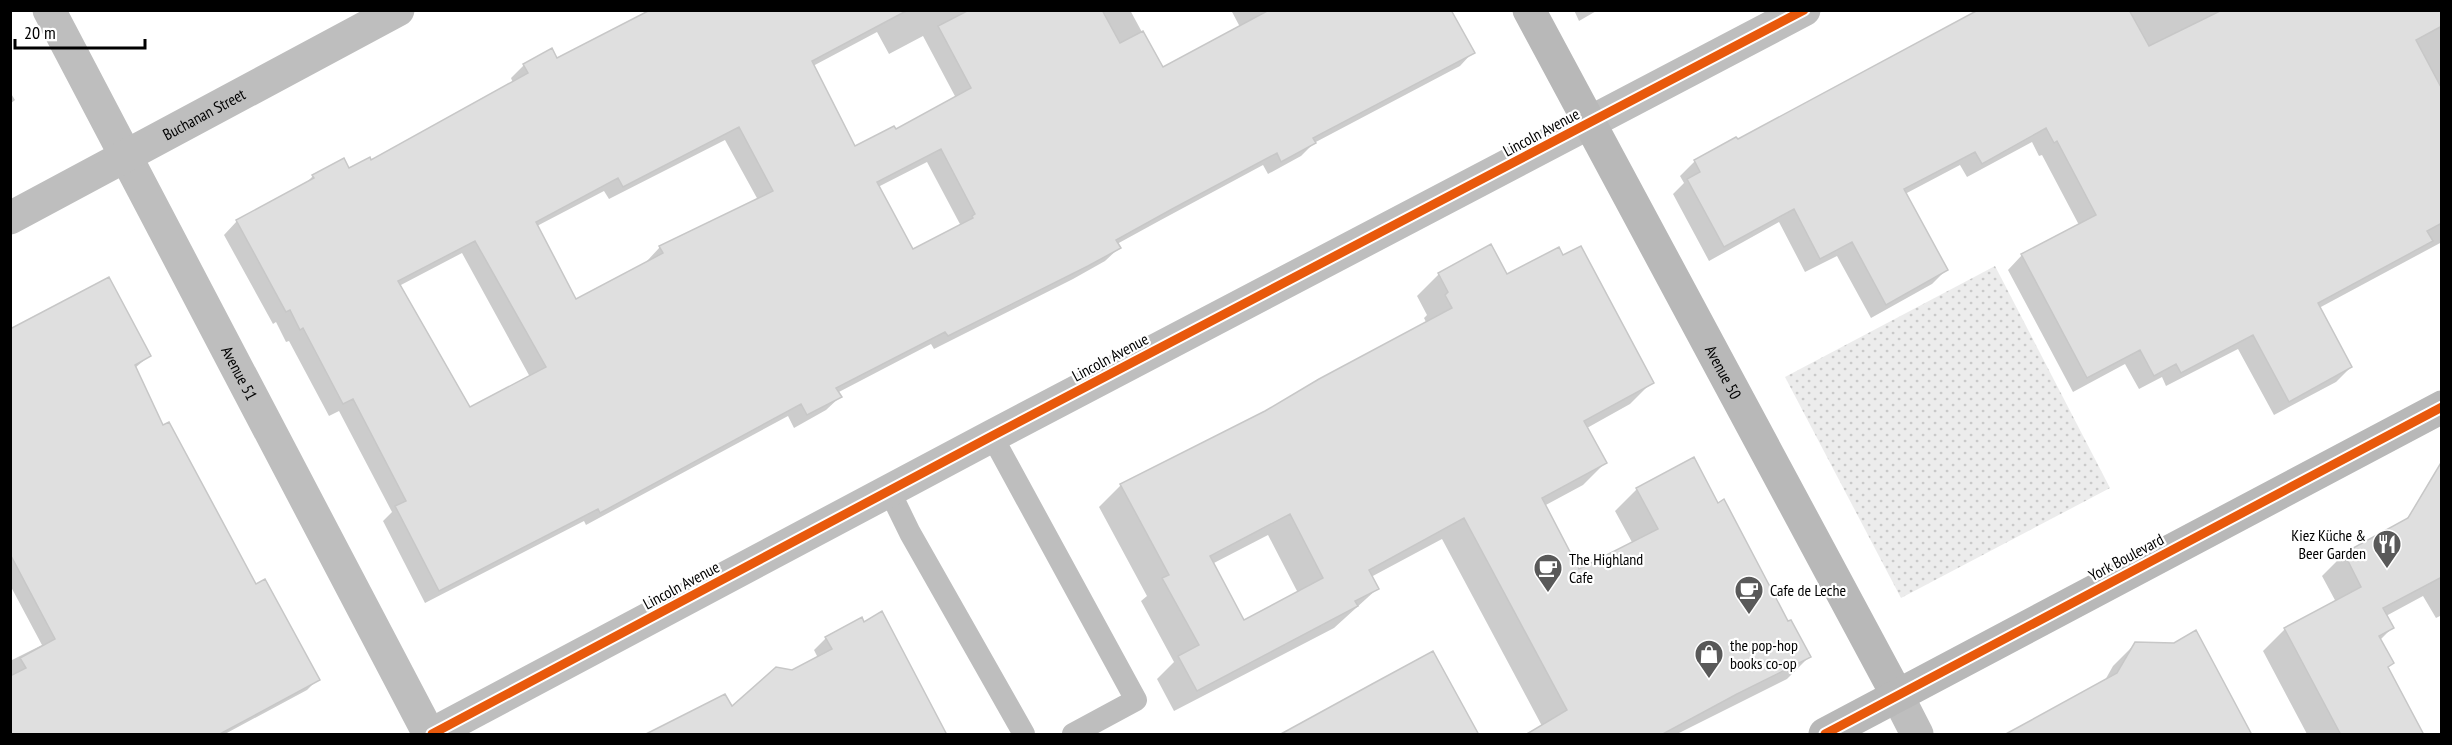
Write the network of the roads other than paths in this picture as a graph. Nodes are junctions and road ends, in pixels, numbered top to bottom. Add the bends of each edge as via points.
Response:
1 (49, 10) edge
2 (398, 10) edge
3 (1529, 10) edge
4 (1804, 10) edge
5 (1590, 123) junction
6 (126, 154) junction
7 (10, 218) edge
8 (2442, 407) edge
9 (992, 436) junction
10 (889, 490) junction
11 (1897, 695) junction
12 (431, 735) edge
13 (1024, 735) edge
14 (1073, 735) edge
15 (1825, 735) edge
16 (1917, 735) edge

1 - 6 street, Avenue 51
2 - 6 street, Buchanan Street
3 - 5 street, Avenue 50
4 - 5 street, Lincoln Avenue
5 - 9 street, Lincoln Avenue
5 - 11 street, Avenue 50
6 - 7 street, Buchanan Street
6 - 12 street, Avenue 51
8 - 11 street, York Boulevard
9 - 10 street, Lincoln Avenue
9 - 14 lane via 1136,700
10 - 12 street, Lincoln Avenue
10 - 13 lane
11 - 15 street, York Boulevard
11 - 16 street, Avenue 50

